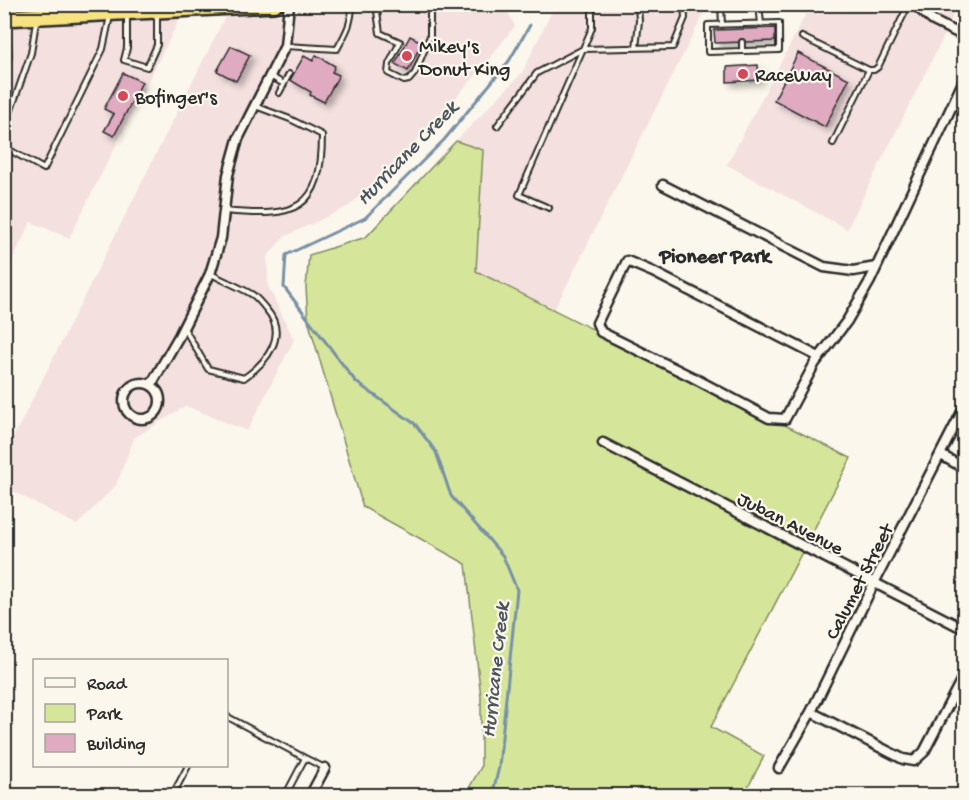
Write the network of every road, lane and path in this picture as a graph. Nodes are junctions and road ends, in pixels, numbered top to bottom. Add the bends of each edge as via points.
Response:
1 (274, 4) edge
2 (289, 4) edge
3 (352, 4) edge
4 (376, 4) edge
5 (430, 4) edge
6 (592, 4) edge
7 (638, 4) edge
8 (684, 4) edge
9 (721, 4) edge
10 (759, 4) edge
11 (909, 4) edge
12 (914, 4) edge
13 (111, 8) edge
14 (158, 10) junction
15 (127, 11) junction
16 (37, 16) junction
17 (5, 18) edge
18 (761, 24) junction
19 (722, 25) junction
20 (964, 36) edge
21 (802, 38) dead end
22 (742, 42) dead end
23 (285, 46) junction
24 (636, 48) junction
25 (583, 49) junction
26 (742, 51) junction
27 (6, 61) edge
28 (869, 70) junction
29 (5, 75) edge
30 (289, 75) dead end
31 (270, 76) junction
32 (964, 80) edge
33 (284, 84) junction
34 (279, 93) dead end
35 (255, 106) junction
36 (497, 126) dead end
37 (4, 130) edge
38 (833, 143) dead end
39 (4, 147) edge
40 (663, 185) dead end
41 (549, 208) dead end
42 (224, 210) junction
43 (876, 267) junction
44 (210, 274) junction
45 (184, 327) junction
46 (819, 357) junction
47 (151, 385) junction
48 (964, 408) edge
49 (603, 443) dead end
50 (941, 455) junction
51 (964, 468) edge
52 (874, 584) junction
53 (964, 630) edge
54 (964, 675) edge
55 (810, 712) junction
56 (228, 717) edge
57 (305, 758) junction
58 (187, 767) edge
59 (325, 768) joint
60 (779, 768) dead end
61 (172, 795) edge
62 (285, 795) edge
63 (310, 795) edge

1 - 14 highway
2 - 23 street
3 - 23 lane via 349,29 337,49
4 - 5 lane via 380,33 400,42 388,72 404,81 415,73 430,36
6 - 25 lane via 592,28
7 - 24 lane
8 - 24 lane via 685,18 673,47
9 - 19 lane
10 - 18 lane
11 - 28 lane via 878,67
12 - 20 street via 933,21
13 - 15 highway
13 - 16 highway
13 - 39 lane via 103,49 44,169
14 - 15 highway
14 - 15 lane via 157,45 147,67 124,60
16 - 17 highway
16 - 37 lane via 31,53
17 - 27 lane
18 - 19 lane
18 - 26 lane via 779,23 779,50
19 - 26 lane via 708,25 708,52
21 - 28 lane
22 - 26 lane
23 - 31 street
24 - 25 lane
25 - 36 lane via 537,73
25 - 41 lane via 519,195
27 - 29 lane
28 - 38 lane
30 - 33 lane
31 - 33 lane
31 - 35 street
32 - 43 street
33 - 34 lane
35 - 42 street via 238,139 228,174
35 - 42 lane via 322,135 322,161 315,185 308,200 293,208 254,214
40 - 43 street via 824,267 853,271
42 - 44 street via 221,238
43 - 46 street via 847,321
44 - 45 street
44 - 45 lane via 255,296 274,318 276,335 272,350 258,369 244,378 223,374 208,369
45 - 47 street
46 - 46 street via 785,419 769,418 601,332 597,323 627,261
47 - 47 street via 136,384 126,393 124,407 133,418 147,419 158,410 160,396
48 - 50 street, Calumet Street
49 - 52 street, Juban Avenue
50 - 51 street
50 - 52 street, Calumet Street
52 - 53 street, Juban Avenue
52 - 55 street, Calumet Street
54 - 55 street via 924,752 914,761
55 - 60 street, Calumet Street
56 - 57 lane
57 - 59 lane
57 - 62 lane
58 - 61 lane
59 - 63 street

